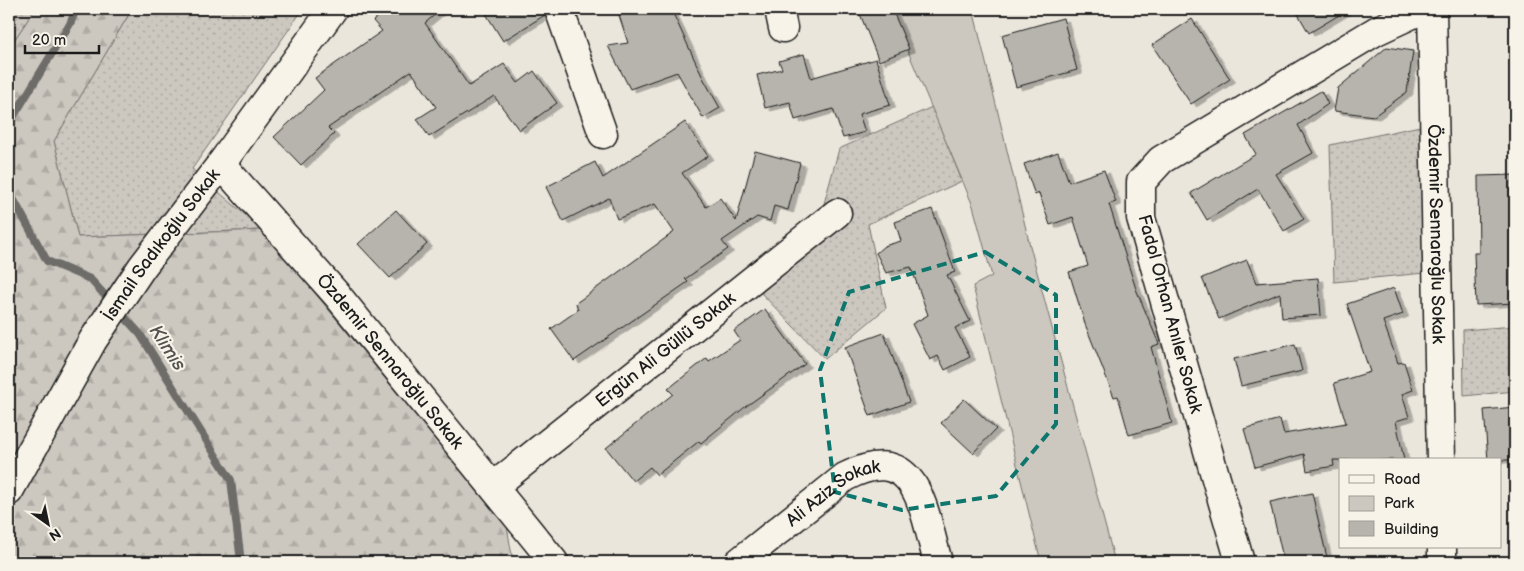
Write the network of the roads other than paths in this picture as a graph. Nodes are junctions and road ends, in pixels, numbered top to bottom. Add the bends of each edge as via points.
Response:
1 (333, 9) edge
2 (559, 9) edge
3 (1423, 9) edge
4 (1432, 9) edge
5 (602, 134) dead end
6 (221, 164) junction
7 (837, 212) dead end
8 (1441, 458) edge
9 (494, 486) junction
10 (9, 492) edge
11 (1442, 548) edge
12 (554, 562) edge
13 (739, 562) edge
14 (938, 562) edge
15 (1240, 562) edge
16 (1442, 562) edge

1 - 6 street, İsmail Sadıkoğlu Sokak
2 - 5 street
3 - 15 street, Fadol Orhan Anıler Sokak via 1376,31 1161,160 1141,182 1141,218
4 - 8 street, Özdemir Sennaroğlu Sokak
6 - 9 street, Özdemir Sennaroğlu Sokak via 338,295
6 - 10 street, İsmail Sadıkoğlu Sokak via 142,267 93,340
7 - 9 street, Ergün Ali Güllü Sokak
9 - 12 street, Özdemir Sennaroğlu Sokak
11 - 16 street
13 - 14 street, Ali Aziz Sokak via 845,477 864,467 878,466 893,467 906,474 917,492

